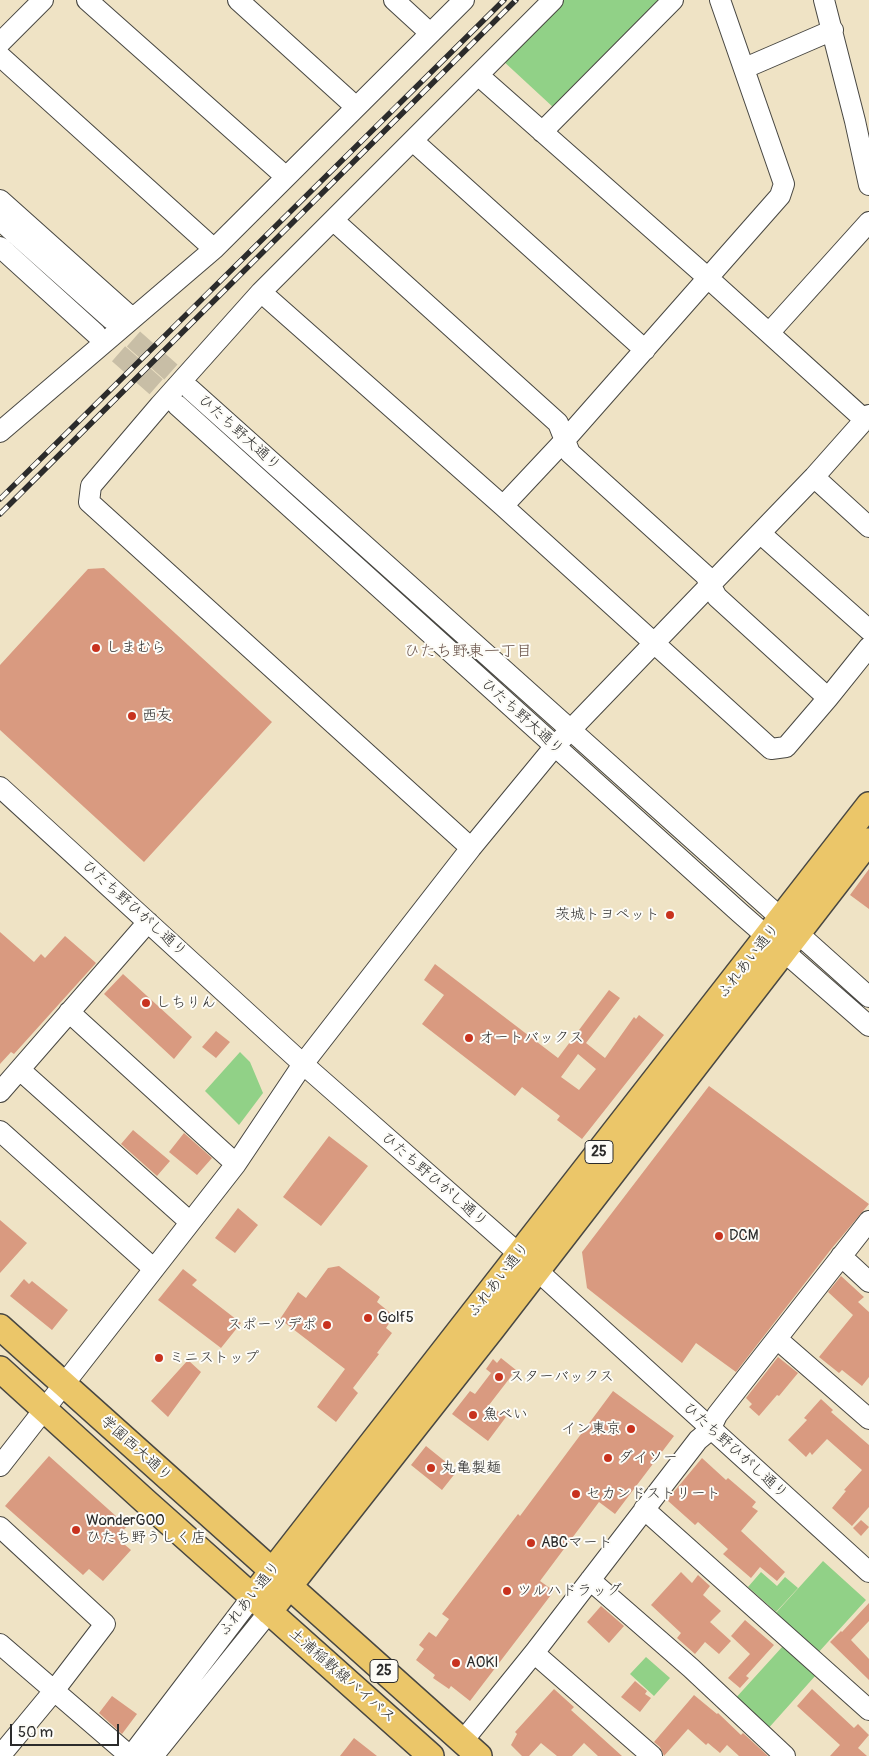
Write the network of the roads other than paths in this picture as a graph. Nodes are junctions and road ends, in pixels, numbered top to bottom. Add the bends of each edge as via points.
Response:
1 (43, 0) edge
2 (86, 0) edge
3 (238, 0) edge
4 (394, 0) edge
5 (464, 0) edge
6 (553, 0) edge
7 (673, 0) edge
8 (720, 0) edge
9 (824, 0) edge
10 (833, 30) junction
11 (430, 33) junction
12 (0, 43) edge
13 (0, 56) edge
14 (744, 68) junction
15 (478, 74) junction
16 (356, 107) junction
17 (542, 132) junction
18 (413, 141) junction
19 (285, 176) junction
20 (869, 185) edge
21 (0, 200) edge
22 (0, 220) edge
23 (333, 220) junction
24 (869, 222) edge
25 (0, 247) edge
26 (214, 249) junction
27 (0, 266) edge
28 (708, 278) junction
29 (260, 292) junction
30 (132, 318) junction
31 (111, 319) tunnel mouth
32 (769, 333) junction
33 (95, 342) junction
34 (645, 350) junction
35 (190, 389) tunnel mouth
36 (177, 405) tunnel mouth
37 (867, 418) edge
38 (1, 429) edge
39 (564, 440) junction
40 (814, 477) junction
41 (503, 506) junction
42 (869, 527) edge
43 (760, 533) junction
44 (709, 585) junction
45 (869, 630) edge
46 (654, 644) junction
47 (869, 646) edge
48 (828, 698) junction
49 (571, 730) junction
50 (555, 746) junction
51 (0, 787) edge
52 (869, 805) edge
53 (869, 841) edge
54 (471, 848) junction
55 (148, 922) junction
56 (782, 935) junction
57 (869, 997) edge
58 (69, 1012) junction
59 (869, 1026) edge
60 (303, 1064) junction
61 (20, 1070) junction
62 (0, 1092) edge
63 (0, 1130) edge
64 (236, 1164) junction
65 (190, 1222) junction
66 (869, 1222) edge
67 (519, 1254) junction
68 (841, 1256) junction
69 (154, 1269) junction
70 (537, 1271) junction
71 (869, 1282) edge
72 (0, 1327) edge
73 (777, 1339) junction
74 (0, 1369) edge
75 (63, 1383) junction
76 (43, 1409) junction
77 (869, 1419) edge
78 (710, 1430) junction
79 (0, 1466) edge
80 (644, 1509) junction
81 (0, 1527) edge
82 (869, 1572) edge
83 (281, 1579) junction
84 (590, 1580) junction
85 (261, 1605) junction
86 (0, 1644) edge
87 (534, 1653) junction
88 (53, 1692) junction
89 (869, 1710) edge
90 (470, 1749) edge
91 (0, 1756) edge
92 (130, 1756) edge
93 (153, 1756) edge
94 (431, 1756) edge
95 (652, 1756) edge
96 (785, 1756) edge

1 - 12 street
2 - 19 street
3 - 16 street
4 - 11 street
5 - 11 street
6 - 15 street
7 - 17 street
8 - 14 street
9 - 10 street
10 - 14 street
10 - 20 street
11 - 16 street
13 - 26 street
14 - 28 street via 784,184 780,196
15 - 17 street
15 - 18 street
16 - 19 street
17 - 28 street
18 - 23 street
18 - 34 street
19 - 26 street
21 - 30 street
22 - 31 street
23 - 29 street
23 - 39 street via 558,423
24 - 32 street
25 - 33 street
26 - 30 street
27 - 33 street
28 - 32 street
28 - 34 street
29 - 41 street
29 - 54 street via 91,486 90,502
30 - 33 street
32 - 37 street
33 - 38 street
34 - 39 street
35 - 49 street, ひたち野大通り
36 - 50 street, ひたち野大通り
37 - 40 street
39 - 41 street
39 - 44 street via 570,453 705,575
40 - 42 street
40 - 43 street
41 - 46 street
43 - 44 street
43 - 45 street
44 - 46 street
44 - 48 street via 717,597
46 - 48 street via 771,749 786,747
46 - 49 street
47 - 48 street
49 - 50 street
49 - 56 street, ひたち野大通り
50 - 54 street
50 - 56 street, ひたち野大通り
51 - 55 street, ひたち野ひがし通り
52 - 56 main road, ふれあい通り / 25
53 - 56 main road, ふれあい通り / 25
54 - 60 street
55 - 58 street
55 - 60 street, ひたち野ひがし通り
56 - 57 street, ひたち野大通り
56 - 59 street, ひたち野大通り
56 - 67 main road, ふれあい通り / 25
56 - 70 main road, ふれあい通り / 25
58 - 61 street
58 - 64 street
60 - 64 street
60 - 67 street, ひたち野ひがし通り
61 - 62 street
61 - 65 street
63 - 69 street
64 - 65 street
65 - 69 street
66 - 68 street
67 - 70 street, ひたち野ひがし通り
67 - 83 main road, ふれあい通り / 25
68 - 71 street
68 - 73 street
69 - 75 street
70 - 78 street, ひたち野ひがし通り
70 - 83 main road, ふれあい通り / 25
72 - 75 main road, 学園西大通り
73 - 77 street
73 - 78 street via 717,1415
74 - 76 main road
75 - 76 street
75 - 83 main road, 学園西大通り
76 - 79 street
76 - 85 main road
78 - 80 street via 698,1440
78 - 82 street, ひたち野ひがし通り
80 - 84 street
80 - 89 street
81 - 88 street via 105,1624
83 - 85 main road, ふれあい通り / 25
83 - 90 main road, 土浦稲敷線バイパス / 25
84 - 87 street
84 - 96 street
85 - 92 street, ふれあい通り
85 - 93 street, ふれあい通り
85 - 94 main road, 土浦稲敷線バイパス / 25
86 - 88 street
87 - 90 street
87 - 95 street
88 - 91 street
88 - 92 street

